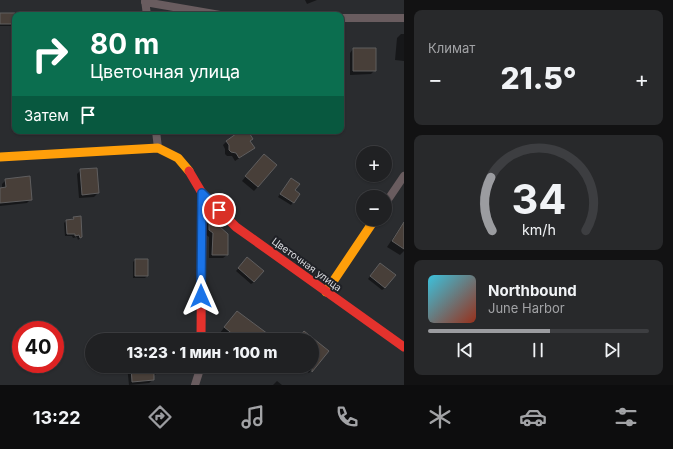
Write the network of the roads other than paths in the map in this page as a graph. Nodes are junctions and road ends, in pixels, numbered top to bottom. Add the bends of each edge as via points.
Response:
1 (145, 1) edge
2 (147, 12) edge
3 (204, 12) edge
4 (344, 18) edge
5 (404, 18) edge
6 (156, 134) edge
7 (158, 148) junction
8 (0, 157) edge
9 (404, 176) edge
10 (202, 193) junction
11 (392, 194) edge
12 (370, 226) edge
13 (326, 292) junction
14 (201, 333) edge
15 (404, 347) edge
16 (198, 373) edge
17 (195, 385) edge

1 - 2 street
1 - 3 street
4 - 5 street
6 - 7 street
7 - 8 street
7 - 10 street, Цветочная улица via 178,158
9 - 11 street
10 - 13 street, Цветочная улица via 236,227
10 - 14 street
12 - 13 street
13 - 15 street, Цветочная улица
16 - 17 street

